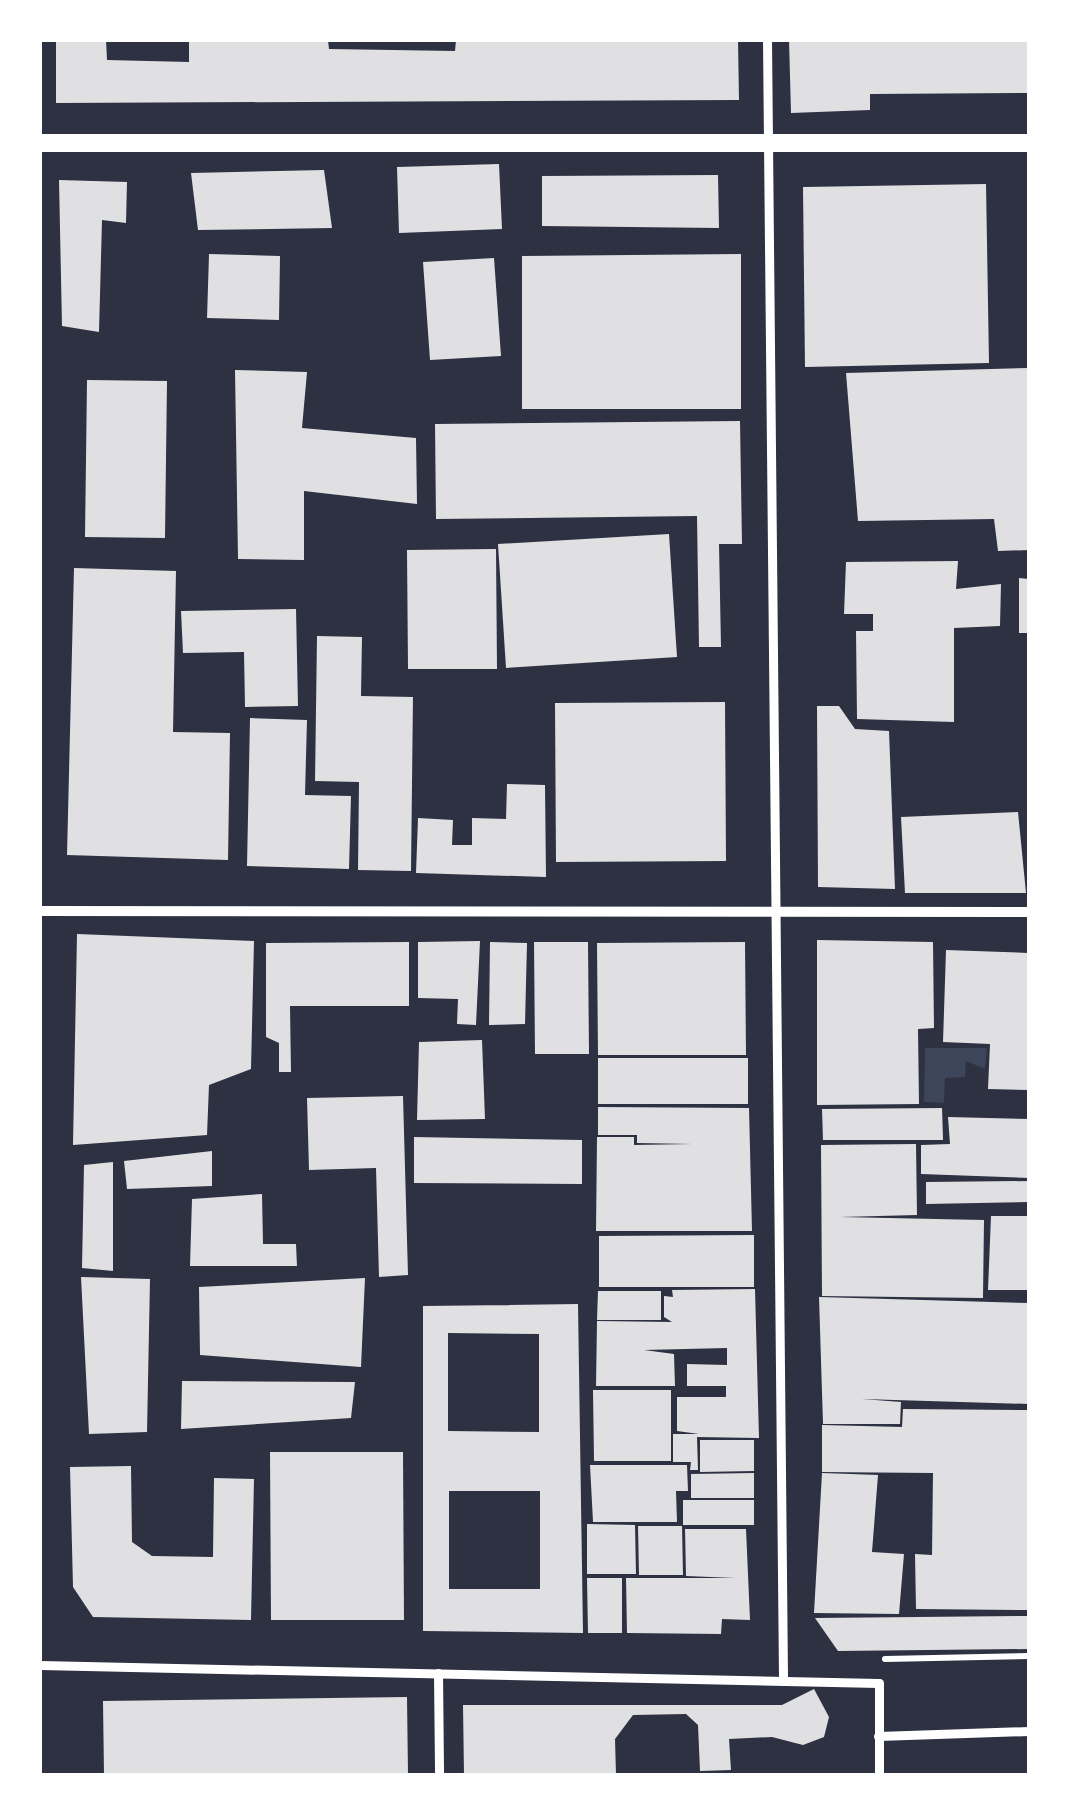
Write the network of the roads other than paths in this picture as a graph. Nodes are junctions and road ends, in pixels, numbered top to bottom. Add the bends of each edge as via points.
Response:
1 (766, 40) edge
2 (40, 143) edge
3 (1029, 144) edge
4 (768, 147) junction
5 (40, 911) edge
6 (774, 912) junction
7 (1029, 912) edge
8 (40, 1665) edge
9 (438, 1673) junction
10 (783, 1681) junction
11 (1029, 1732) edge
12 (878, 1736) junction
13 (440, 1775) edge
14 (879, 1775) edge

1 - 4 street
2 - 4 street
3 - 4 street
4 - 6 street
5 - 6 street
6 - 7 street
6 - 10 street
8 - 9 street
9 - 10 street
9 - 13 street
10 - 12 street via 879,1683
11 - 12 street
12 - 14 street

